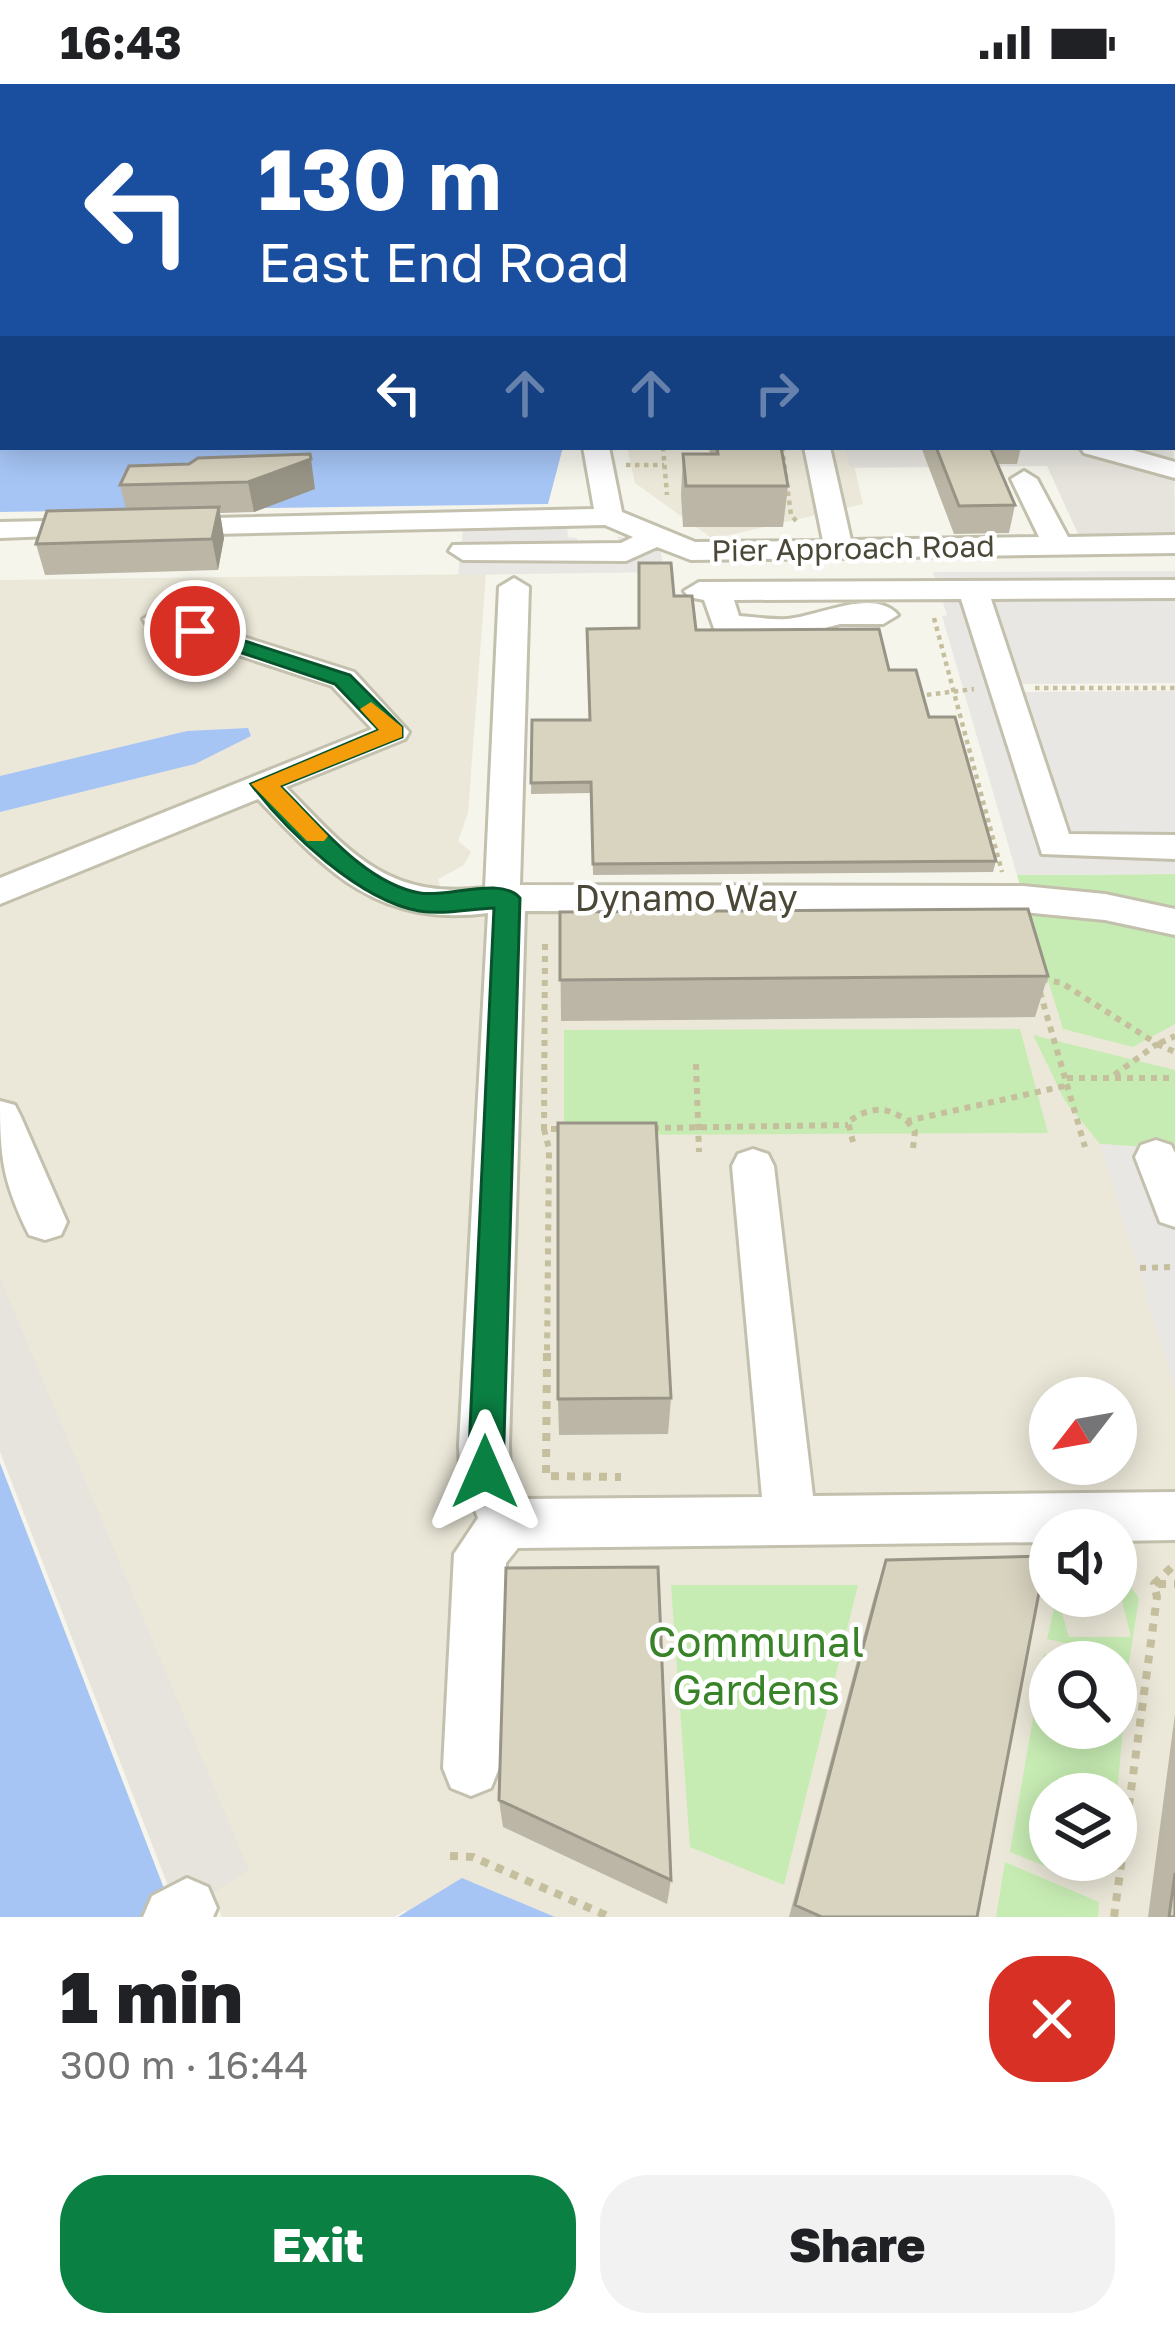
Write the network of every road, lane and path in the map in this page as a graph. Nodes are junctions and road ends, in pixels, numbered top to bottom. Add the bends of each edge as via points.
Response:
1 (597, 450) edge
2 (663, 450) edge
3 (783, 450) edge
4 (819, 450) edge
5 (1104, 450) edge
6 (1175, 470) edge
7 (1024, 479) dead end
8 (667, 495) dead end
9 (609, 518) junction
10 (258, 526) junction
11 (13, 530) edge
12 (802, 532) dead end
13 (1175, 544) edge
14 (1058, 547) junction
15 (356, 548) dead end
16 (0, 550) edge
17 (839, 550) junction
18 (464, 551) dead end
19 (646, 552) junction
20 (514, 587) dead end
21 (1175, 589) edge
22 (883, 590) junction
23 (973, 590) junction
24 (932, 610) dead end
25 (158, 619) dead end
26 (1019, 688) dead end
27 (1175, 688) edge
28 (955, 689) junction
29 (989, 689) dead end
30 (918, 696) edge
31 (263, 784) junction
32 (1175, 847) edge
33 (1006, 884) dead end
34 (0, 892) edge
35 (525, 898) junction
36 (1175, 922) edge
37 (1175, 1036) edge
38 (1157, 1044) junction
39 (1175, 1052) edge
40 (696, 1064) dead end
41 (1113, 1076) junction
42 (1175, 1078) edge
43 (1068, 1082) junction
44 (0, 1118) edge
45 (908, 1120) junction
46 (848, 1125) junction
47 (635, 1128) edge
48 (699, 1128) junction
49 (544, 1129) junction
50 (573, 1129) edge
51 (853, 1142) dead end
52 (1085, 1147) dead end
53 (913, 1148) dead end
54 (699, 1152) dead end
55 (1156, 1157) dead end
56 (753, 1166) dead end
57 (1175, 1209) edge
58 (45, 1222) dead end
59 (1172, 1267) dead end
60 (1140, 1268) dead end
61 (631, 1478) dead end
62 (1175, 1516) edge
63 (790, 1522) junction
64 (506, 1524) junction
65 (1175, 1564) edge
66 (1175, 1584) edge
67 (1154, 1585) junction
68 (471, 1768) dead end
69 (451, 1856) dead end
70 (610, 1917) edge
71 (1114, 1917) edge

1 - 9 street
2 - 8 path
3 - 12 path via 791,515
4 - 17 street
5 - 6 street
7 - 14 street
9 - 10 street
9 - 19 street, Pier Approach Road
10 - 11 street
10 - 15 street via 257,551
11 - 16 street via 20,550
13 - 14 street, Pier Approach Road
14 - 17 street, Pier Approach Road
17 - 19 street, Pier Approach Road
18 - 19 street
20 - 35 street via 501,884
21 - 23 street
22 - 22 street via 708,591 726,625 791,628 839,615 886,615
22 - 23 street
23 - 32 street via 1055,846
24 - 28 path
25 - 31 street via 343,680 394,732
26 - 27 path
28 - 29 path
28 - 30 path
28 - 33 path
31 - 34 street
31 - 35 street, Dynamo Way via 385,891 423,903
35 - 36 street, Dynamo Way via 1023,899
35 - 49 path
35 - 64 street via 484,1445 485,1472
37 - 38 path
38 - 39 path
38 - 41 path
38 - 43 path via 1059,981 1035,978
40 - 48 path
41 - 42 path
41 - 43 path
43 - 45 path
43 - 52 path
44 - 58 street
45 - 46 path via 876,1108
45 - 53 path
46 - 48 path
46 - 51 path
47 - 48 path
48 - 54 path
49 - 50 path
49 - 61 path via 546,1477
55 - 57 street
56 - 63 street
59 - 60 path
62 - 63 street
63 - 64 street
64 - 68 street via 480,1554
65 - 67 path
66 - 67 path
67 - 71 path
69 - 70 path via 473,1857

